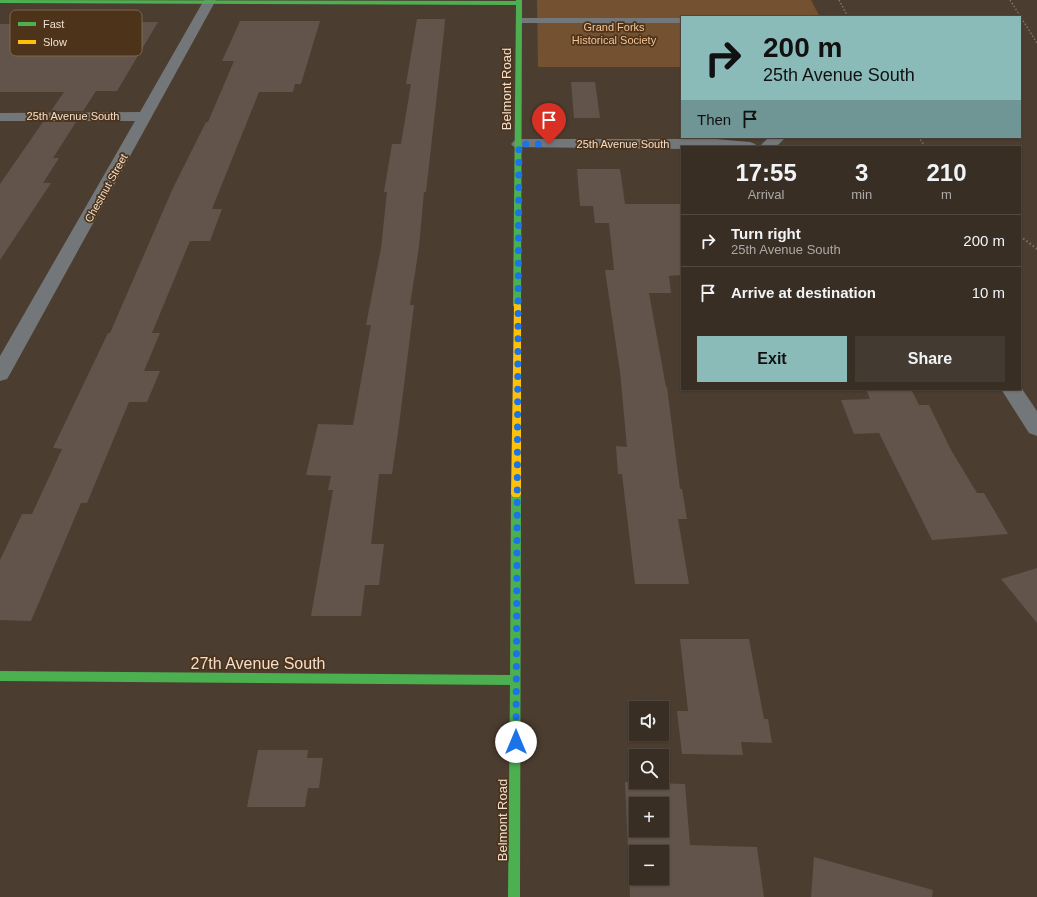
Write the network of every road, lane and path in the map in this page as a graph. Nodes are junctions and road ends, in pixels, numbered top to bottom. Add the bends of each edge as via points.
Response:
1 (839, 0) edge
2 (1010, 0) edge
3 (0, 1) edge
4 (210, 1) edge
5 (359, 1) edge
6 (519, 1) edge
7 (847, 16) edge
8 (1020, 16) edge
9 (1021, 18) edge
10 (519, 21) junction
11 (680, 21) dead end
12 (1037, 43) edge
13 (146, 116) junction
14 (0, 117) edge
15 (777, 138) edge
16 (919, 138) edge
17 (519, 144) junction
18 (739, 146) edge
19 (768, 146) edge
20 (925, 146) edge
21 (1021, 237) edge
22 (1037, 249) edge
23 (0, 374) edge
24 (1012, 390) edge
25 (1037, 428) edge
26 (0, 676) edge
27 (516, 680) junction
28 (514, 897) edge

1 - 7 path
2 - 8 path
3 - 4 street
4 - 5 street
4 - 13 street, Chestnut Street
5 - 6 street
6 - 10 street, Belmont Road
9 - 12 path
10 - 11 lane
10 - 17 street, Belmont Road
13 - 14 street, 25th Avenue South
13 - 23 street, Chestnut Street
15 - 19 street
16 - 20 path
17 - 18 street, 25th Avenue South
17 - 27 street, Belmont Road
21 - 22 path
24 - 25 street
26 - 27 street, 27th Avenue South
27 - 28 street, Belmont Road

